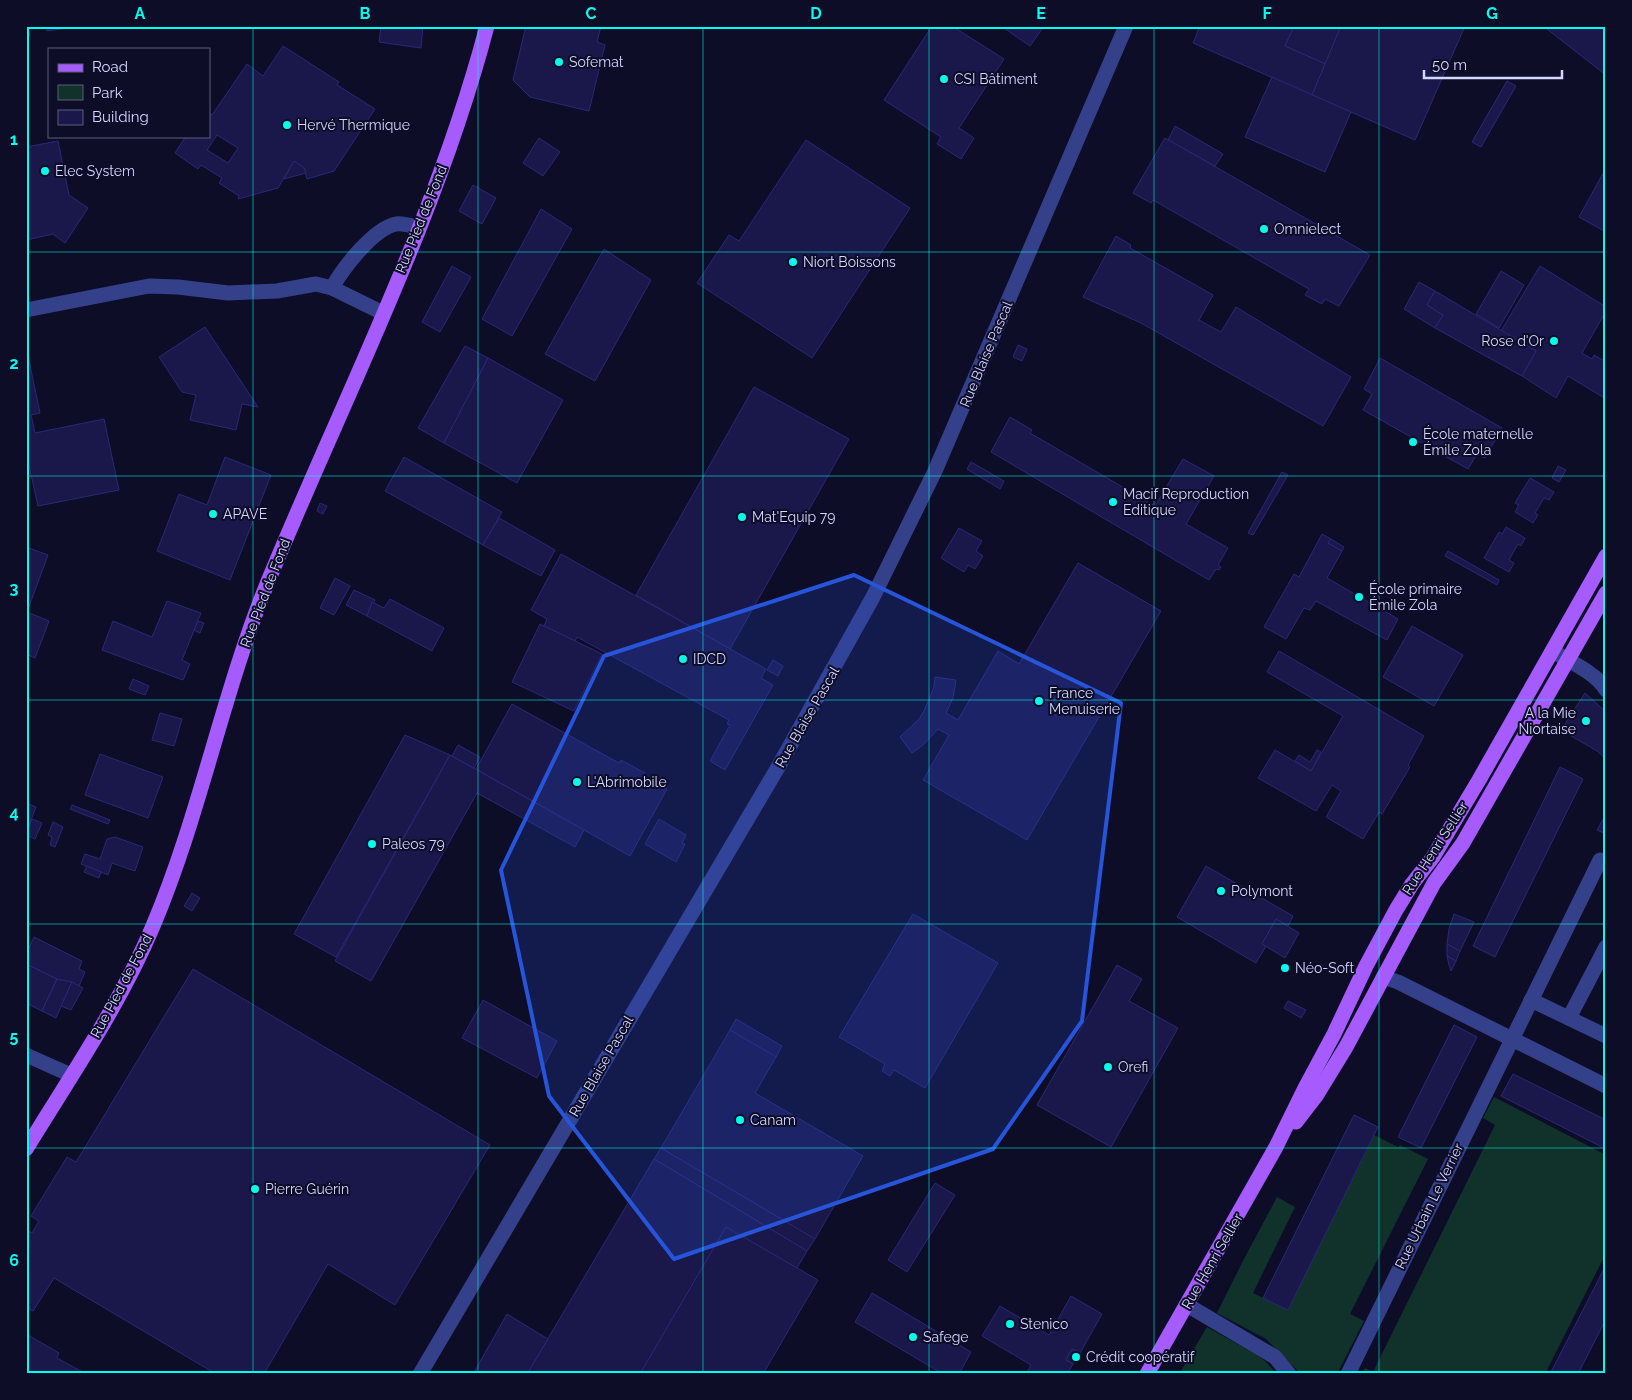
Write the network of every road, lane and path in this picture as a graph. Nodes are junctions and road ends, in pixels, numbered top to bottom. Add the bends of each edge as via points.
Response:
1 (486, 26) edge
2 (1126, 26) edge
3 (420, 228) junction
4 (332, 288) junction
5 (26, 310) edge
6 (383, 313) junction
7 (1606, 556) edge
8 (1606, 593) edge
9 (1552, 651) junction
10 (1568, 660) junction
11 (1605, 688) edge
12 (1603, 861) edge
13 (1606, 947) edge
14 (1383, 977) junction
15 (1531, 1000) junction
16 (1570, 1018) junction
17 (1606, 1036) edge
18 (1511, 1039) junction
19 (26, 1055) edge
20 (71, 1075) junction
21 (1606, 1086) edge
22 (1276, 1147) junction
23 (26, 1149) edge
24 (1187, 1305) junction
25 (420, 1374) edge
26 (1147, 1374) edge
27 (1289, 1374) edge
28 (1348, 1374) edge

1 - 3 main road, Rue Pied de Fond via 455,133
2 - 25 street, Rue Blaise Pascal via 935,471 873,598 777,769
3 - 4 street via 397,224 379,232 354,256
3 - 6 main road, Rue Pied de Fond
4 - 5 street via 316,284 228,294 149,286
4 - 6 street
6 - 20 main road, Rue Pied de Fond via 253,620 182,850 153,925 123,988
7 - 9 main road, Rue Henri Sellier
8 - 10 main road, Rue Henri Sellier
9 - 10 street
9 - 22 main road, Rue Henri Sellier via 1433,857 1396,910
10 - 11 street
10 - 14 main road, Rue Henri Sellier via 1463,843 1434,883
12 - 15 street, Rue Urbain Le Verrier
13 - 16 street
14 - 18 street
14 - 22 main road, Rue Henri Sellier via 1316,1096
15 - 16 street
15 - 18 street, Rue Urbain Le Verrier
16 - 17 street
18 - 21 street
18 - 28 street, Rue Urbain Le Verrier
19 - 20 street
20 - 23 main road, Rue Pied de Fond
22 - 24 main road, Rue Henri Sellier
24 - 26 main road, Rue Henri Sellier
24 - 27 street via 1275,1357

